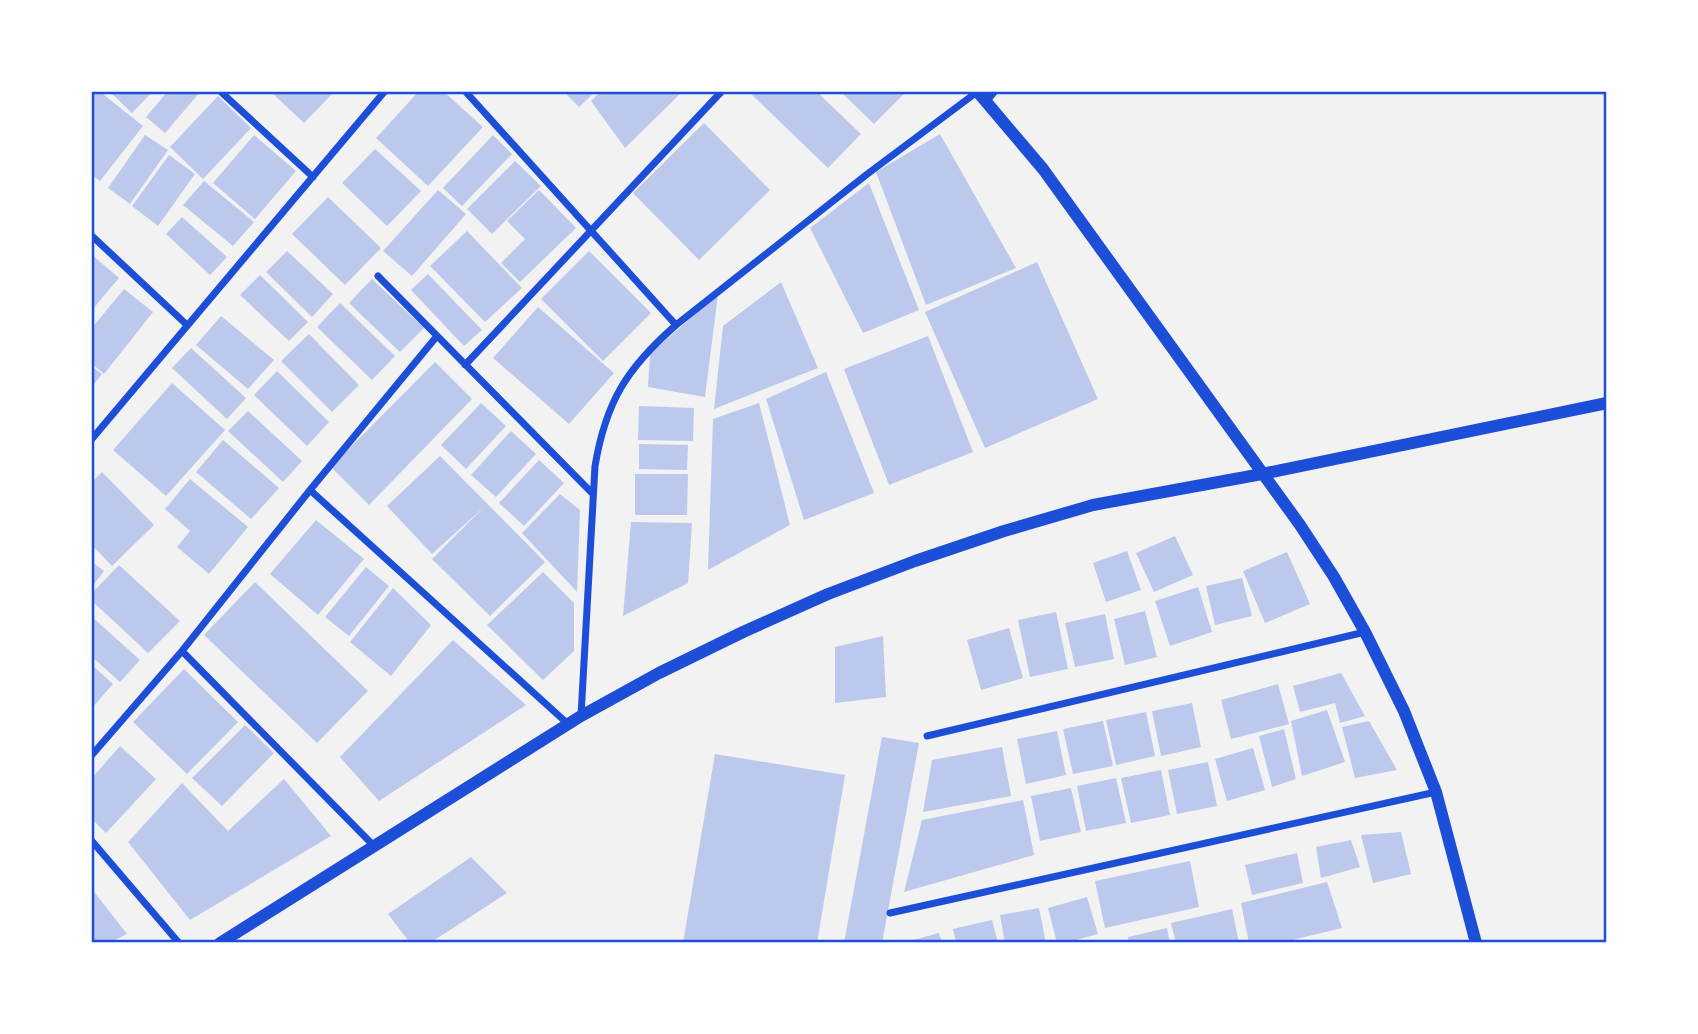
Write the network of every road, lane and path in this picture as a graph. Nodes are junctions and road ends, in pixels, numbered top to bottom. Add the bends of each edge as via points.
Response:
1 (220, 91) edge
2 (385, 91) edge
3 (465, 91) edge
4 (722, 91) edge
5 (995, 91) edge
6 (980, 95) edge
7 (313, 177) junction
8 (591, 231) junction
9 (91, 235) edge
10 (378, 276) dead end
11 (187, 325) junction
12 (676, 325) junction
13 (437, 336) junction
14 (465, 365) junction
15 (1607, 403) edge
16 (91, 440) edge
17 (1262, 474) junction
18 (310, 490) junction
19 (593, 494) junction
20 (1365, 632) junction
21 (182, 651) junction
22 (581, 716) junction
23 (568, 724) junction
24 (927, 736) dead end
25 (91, 756) edge
26 (1436, 792) junction
27 (91, 840) edge
28 (374, 846) junction
29 (890, 913) dead end
30 (179, 943) edge
31 (220, 943) edge
32 (1476, 943) edge

1 - 7 street
2 - 7 street
3 - 8 street
4 - 8 street
5 - 6 street
6 - 12 street via 866,175
6 - 17 street via 1043,169
7 - 11 street
8 - 12 street
8 - 14 street
9 - 11 street
10 - 13 street
11 - 16 street
12 - 19 street via 636,364 608,413 594,466
13 - 14 street
13 - 18 street
14 - 19 street
15 - 17 street
17 - 20 street via 1300,525
17 - 22 street via 1093,505 915,561 743,632
18 - 21 street
18 - 23 street
19 - 22 street
20 - 24 street
20 - 26 street via 1404,711
21 - 25 street
21 - 28 street
22 - 23 street
23 - 28 street
26 - 29 street
26 - 32 street
27 - 30 street
28 - 31 street

